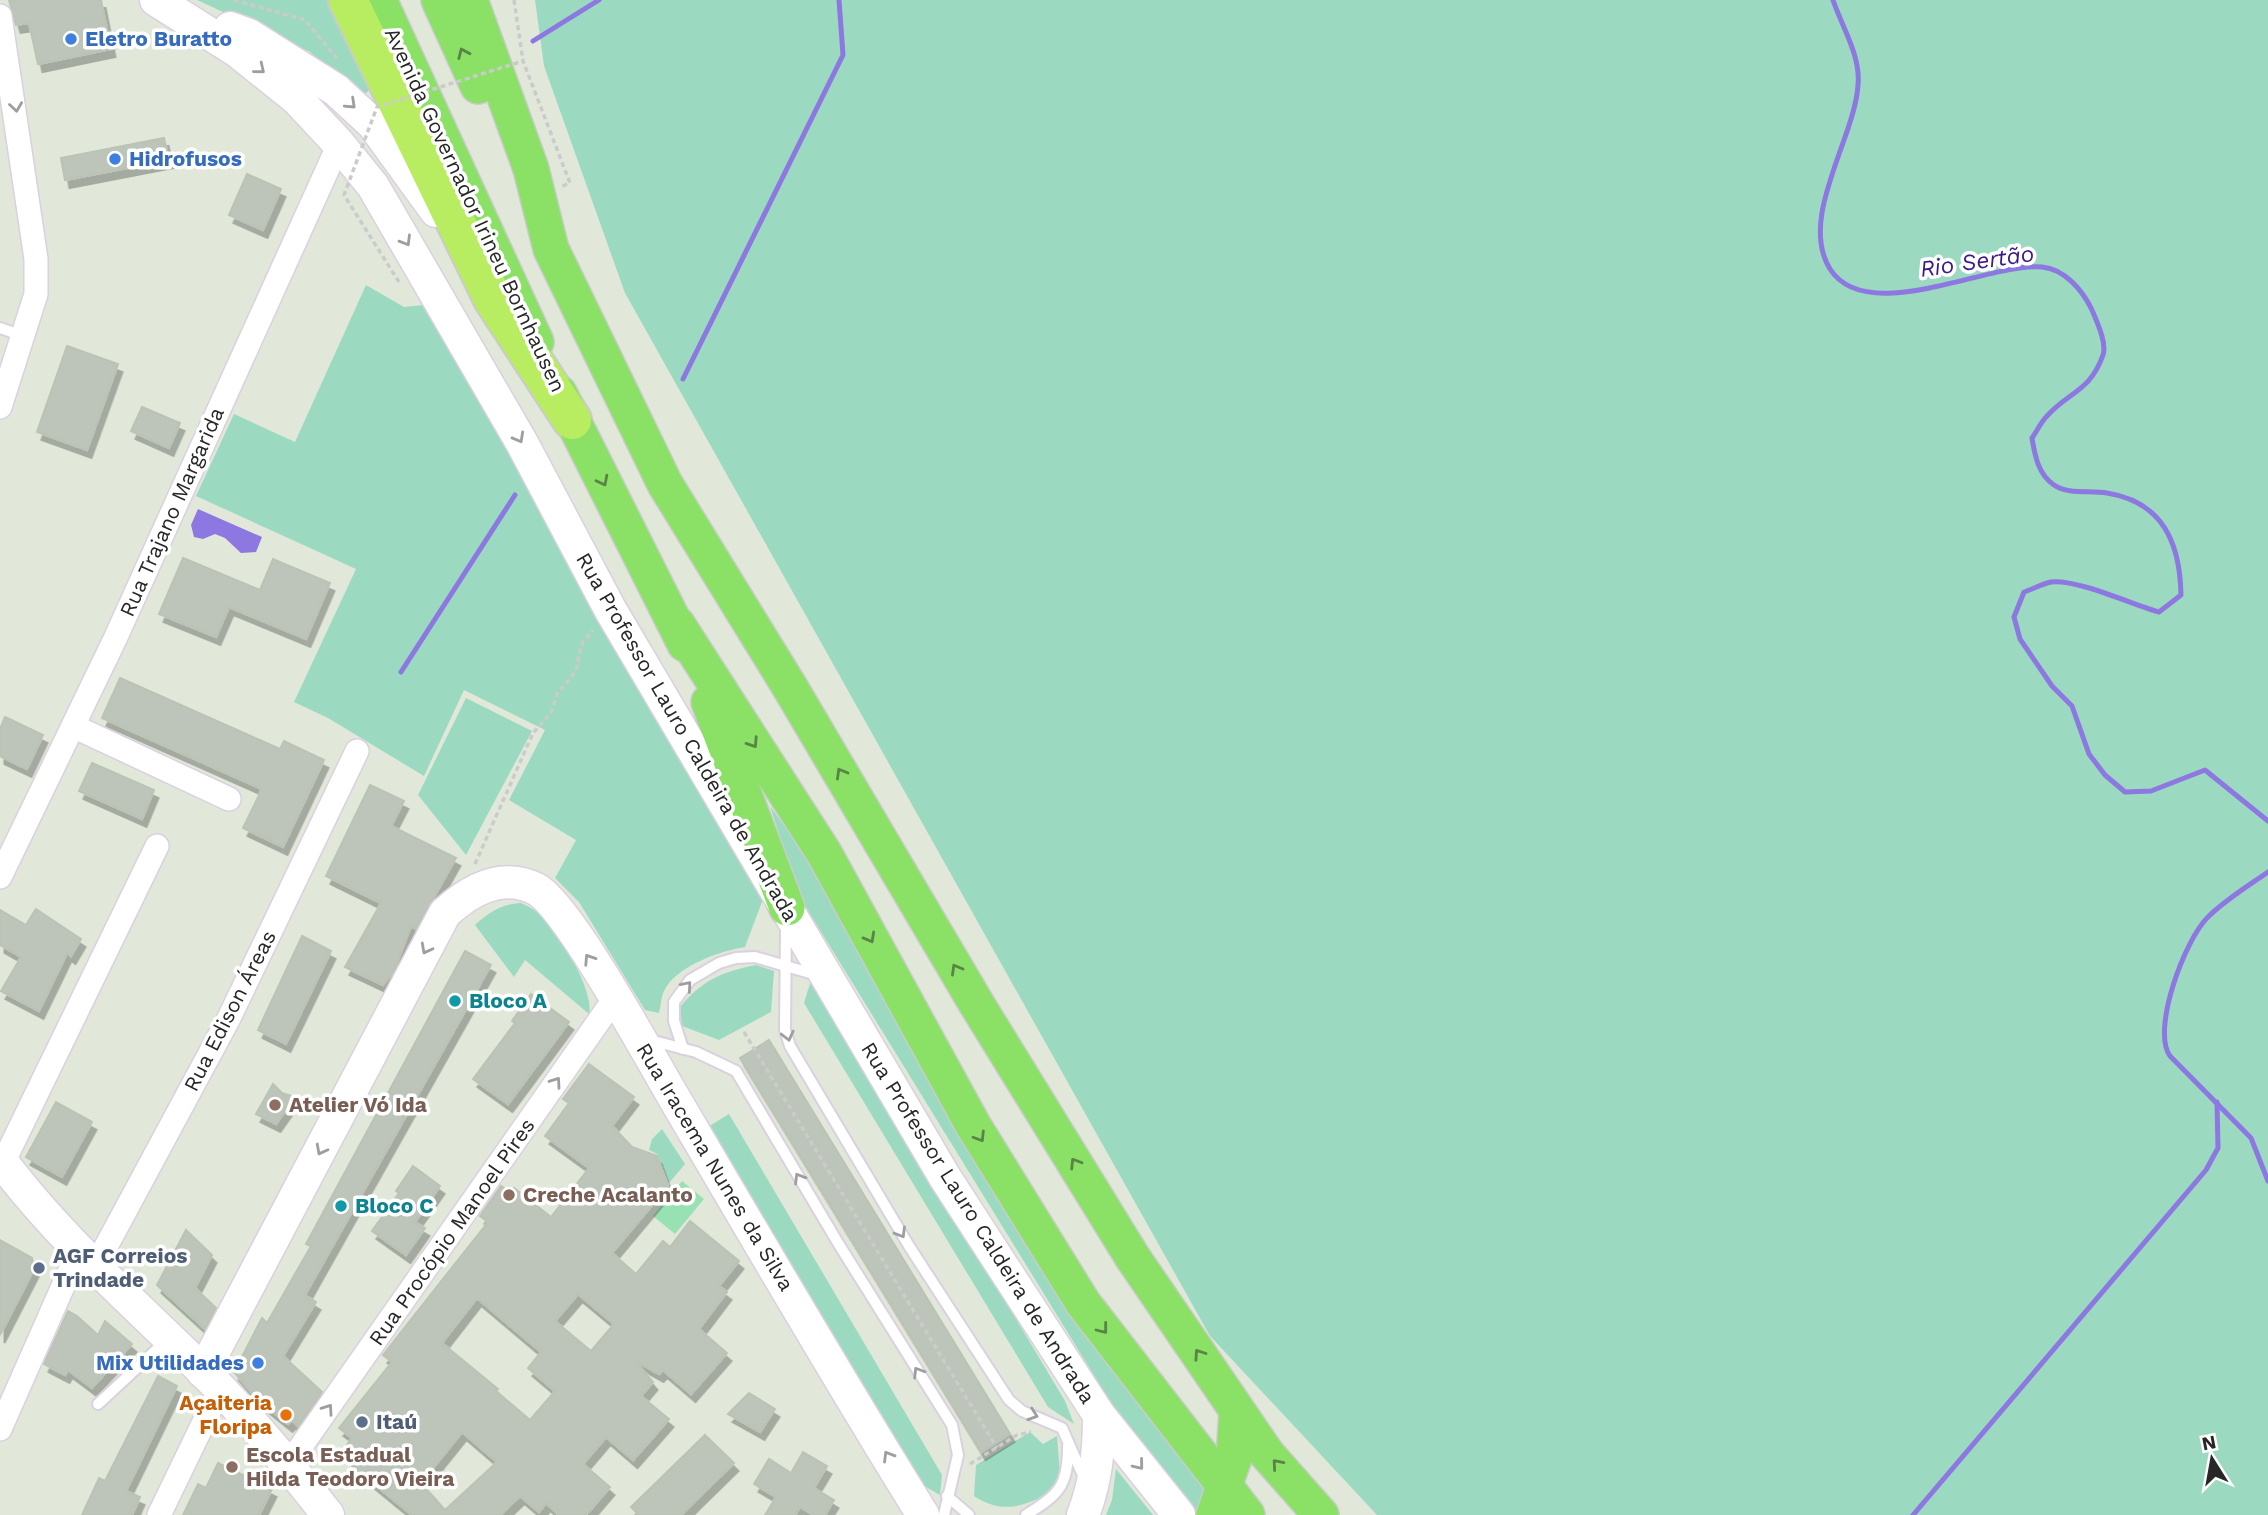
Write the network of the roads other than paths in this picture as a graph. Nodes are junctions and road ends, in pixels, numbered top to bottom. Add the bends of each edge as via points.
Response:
1 (348, 0) edge
2 (379, 0) edge
3 (439, 0) edge
4 (470, 0) edge
5 (160, 2) edge
6 (0, 16) edge
7 (340, 144) junction
8 (551, 249) junction
9 (493, 299) junction
10 (0, 328) edge
11 (23, 337) junction
12 (4, 381) edge
13 (0, 407) edge
14 (572, 420) junction
15 (677, 624) junction
16 (73, 726) junction
17 (357, 751) dead end
18 (229, 799) dead end
19 (157, 846) dead end
20 (0, 877) edge
21 (786, 908) junction
22 (786, 968) junction
23 (824, 976) junction
24 (615, 998) junction
25 (638, 1037) junction
26 (683, 1049) junction
27 (2, 1161) edge
28 (87, 1259) junction
29 (169, 1338) junction
30 (212, 1380) junction
31 (98, 1404) dead end
32 (1237, 1411) junction
33 (1099, 1415) junction
34 (0, 1429) edge
35 (1066, 1436) junction
36 (289, 1465) junction
37 (1219, 1501) edge
38 (1086, 1505) edge
39 (935, 1506) edge
40 (159, 1515) edge
41 (327, 1515) edge
42 (944, 1515) edge
43 (968, 1515) edge
44 (1026, 1515) edge
45 (1179, 1515) edge
46 (1248, 1515) edge
47 (1321, 1515) edge

1 - 9 highway
2 - 14 main road, Avenida Governador Irineu Bornhausen
8 -> 3 main road
4 - 8 main road via 531,169
5 -> 7 main road, Rua Professor Lauro Caldeira de Andrada via 257,67 297,99
5 -> 9 main road via 249,35 336,90 373,124 416,181
6 -> 11 street via 36,259 36,295
7 - 16 street, Rua Trajano Margarida
7 -> 21 main road, Rua Professor Lauro Caldeira de Andrada via 373,186 424,270 610,609
32 -> 8 main road via 1133,1258 1004,1050 665,484
9 - 14 highway
10 - 11 lane
11 - 12 street
12 - 13 street
14 -> 15 main road, Avenida Governador Irineu Bornhausen
15 - 21 main road
15 -> 37 main road via 824,853 973,1125 1083,1303
16 - 18 street
16 - 20 street, Rua Trajano Margarida
17 - 28 street, Rua Edison Áreas via 229,1018
19 - 27 street
21 - 22 lane
21 - 23 main road, Rua Professor Lauro Caldeira de Andrada
22 - 23 lane
26 -> 22 lane via 674,1021 674,1002 690,980 736,957 767,959
22 -> 35 lane via 785,1030 790,1046 909,1246 1009,1400
23 - 33 main road, Rua Professor Lauro Caldeira de Andrada via 946,1179
24 - 25 main road, Rua Iracema Nunes da Silva
24 -> 30 main road, Rua Iracema Nunes da Silva via 554,904 535,889 487,884 466,894 445,913
36 -> 24 street, Rua Procópio Manoel Pires
25 - 26 lane
39 -> 25 main road, Rua Iracema Nunes da Silva
39 -> 26 lane via 958,1455 952,1425 736,1071
27 - 28 main road
28 - 29 main road
28 - 34 street, Rua Edison Áreas
29 - 30 main road
29 - 31 lane
30 - 36 main road
30 - 40 street
32 - 37 main road via 1234,1458
47 -> 32 main road
33 - 38 main road via 1098,1451
33 -> 45 main road, Rua Professor Lauro Caldeira de Andrada
35 - 38 lane
35 - 44 lane via 1064,1483 1054,1497
36 - 41 main road
37 - 46 main road
39 - 42 lane
39 - 43 lane

